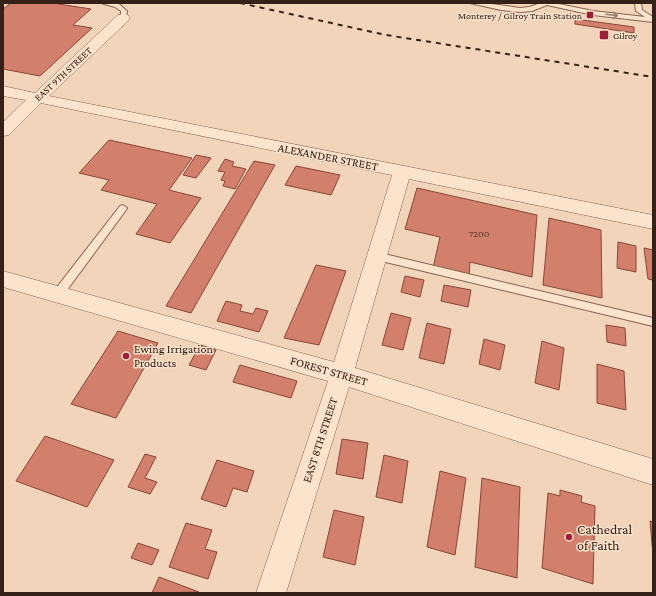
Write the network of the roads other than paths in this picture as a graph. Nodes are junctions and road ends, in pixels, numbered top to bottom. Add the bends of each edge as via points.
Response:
1 (104, 3) edge
2 (473, 3) edge
3 (546, 3) edge
4 (638, 3) edge
5 (123, 18) joint
6 (653, 19) edge
7 (3, 91) edge
8 (37, 98) junction
9 (3, 131) edge
10 (402, 172) junction
11 (123, 208) dead end
12 (653, 222) edge
13 (376, 256) junction
14 (3, 279) edge
15 (58, 294) junction
16 (653, 322) edge
17 (341, 374) junction
18 (653, 472) edge
19 (271, 593) edge

1 - 5 lane via 117,5 124,11
2 - 3 lane via 526,10 539,9
3 -> 6 lane
4 - 6 lane via 639,11
5 - 8 street, EAST 9TH STREET
7 - 8 street, ALEXANDER STREET
8 - 9 street, EAST 9TH STREET
8 - 10 street, ALEXANDER STREET
10 - 12 street, ALEXANDER STREET
10 - 13 street, EAST 8TH STREET
11 - 15 lane
13 - 16 lane
13 - 17 street, EAST 8TH STREET
14 - 15 street, FOREST STREET
15 - 17 street, FOREST STREET
17 - 18 street, FOREST STREET
17 - 19 street, EAST 8TH STREET

